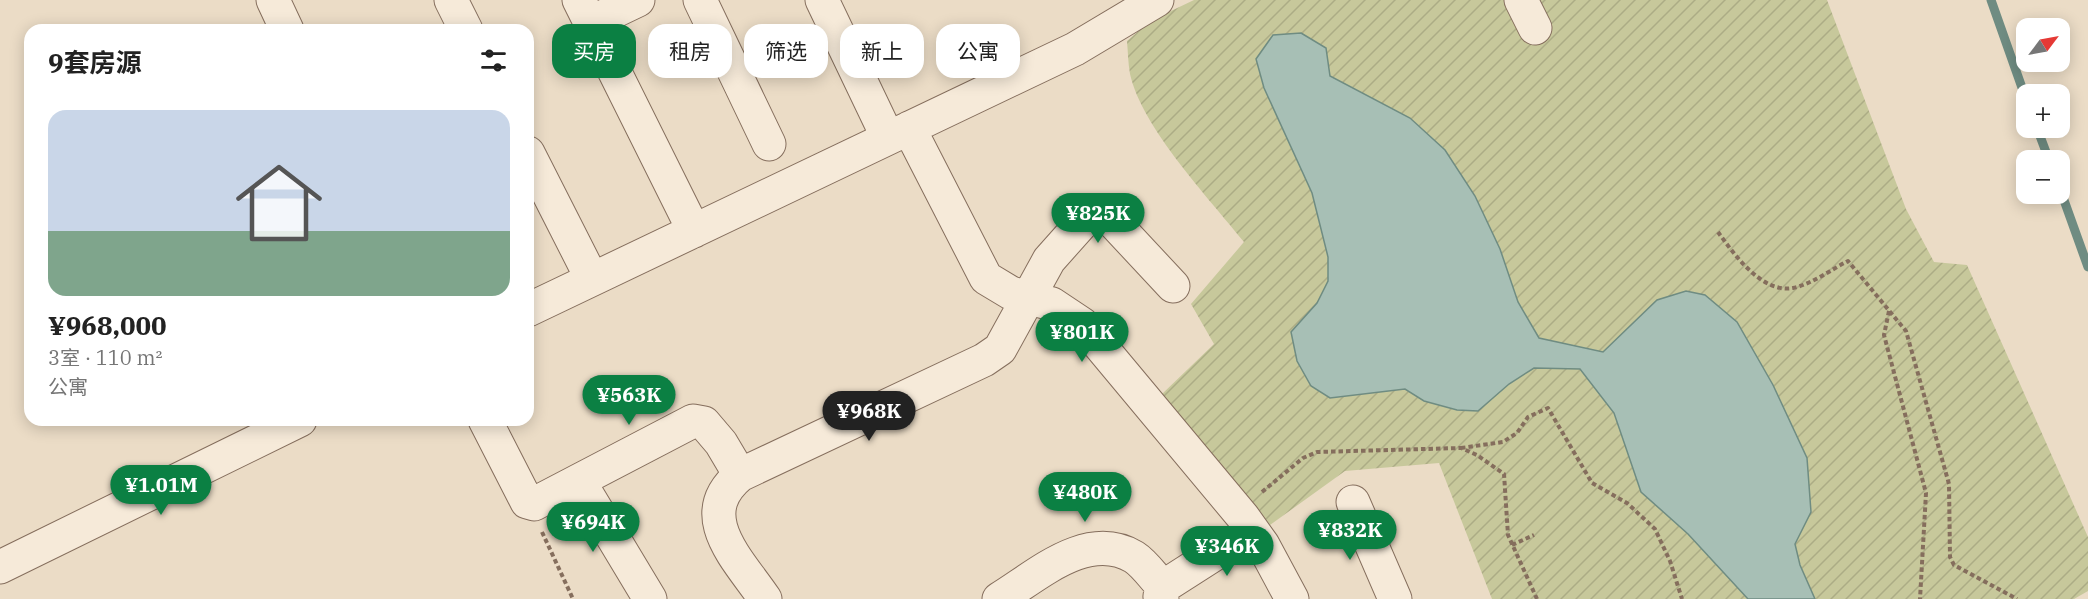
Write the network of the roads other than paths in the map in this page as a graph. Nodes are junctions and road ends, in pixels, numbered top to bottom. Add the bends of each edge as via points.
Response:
1 (273, 0) edge
2 (451, 0) edge
3 (638, 0) edge
4 (700, 0) edge
5 (822, 0) edge
6 (1157, 0) edge
7 (584, 11) edge
8 (1117, 11) edge
9 (284, 24) edge
10 (463, 24) edge
11 (899, 133) junction
12 (769, 144) dead end
13 (534, 165) edge
14 (694, 231) junction
15 (591, 279) junction
16 (1173, 286) dead end
17 (1029, 298) junction
18 (534, 307) edge
19 (288, 426) edge
20 (488, 426) edge
21 (740, 475) junction
22 (579, 481) junction
23 (1353, 502) dead end
24 (1244, 519) junction
25 (0, 567) edge
26 (1163, 593) edge
27 (650, 599) edge
28 (765, 599) edge
29 (999, 599) edge
30 (1292, 599) edge
31 (1395, 599) edge

1 - 9 street
2 - 10 street
3 - 7 street
4 - 12 street
5 - 11 street
6 - 8 street
7 - 14 street
8 - 11 street via 1075,49
11 - 14 street
11 - 17 street via 986,278 1011,293
13 - 15 street
14 - 15 street
15 - 18 street
16 - 17 street via 1103,211 1090,214 1049,260
17 - 21 street via 1000,349 984,360
17 - 24 street via 1052,304 1082,324
19 - 25 street
20 - 22 street via 527,502 534,504
21 - 22 street via 704,423 693,421
21 - 28 street via 722,495 717,519 722,534
22 - 27 street
23 - 31 street
24 - 26 street
24 - 30 street
26 - 29 street via 1136,559 1122,551 1086,549 1071,554

